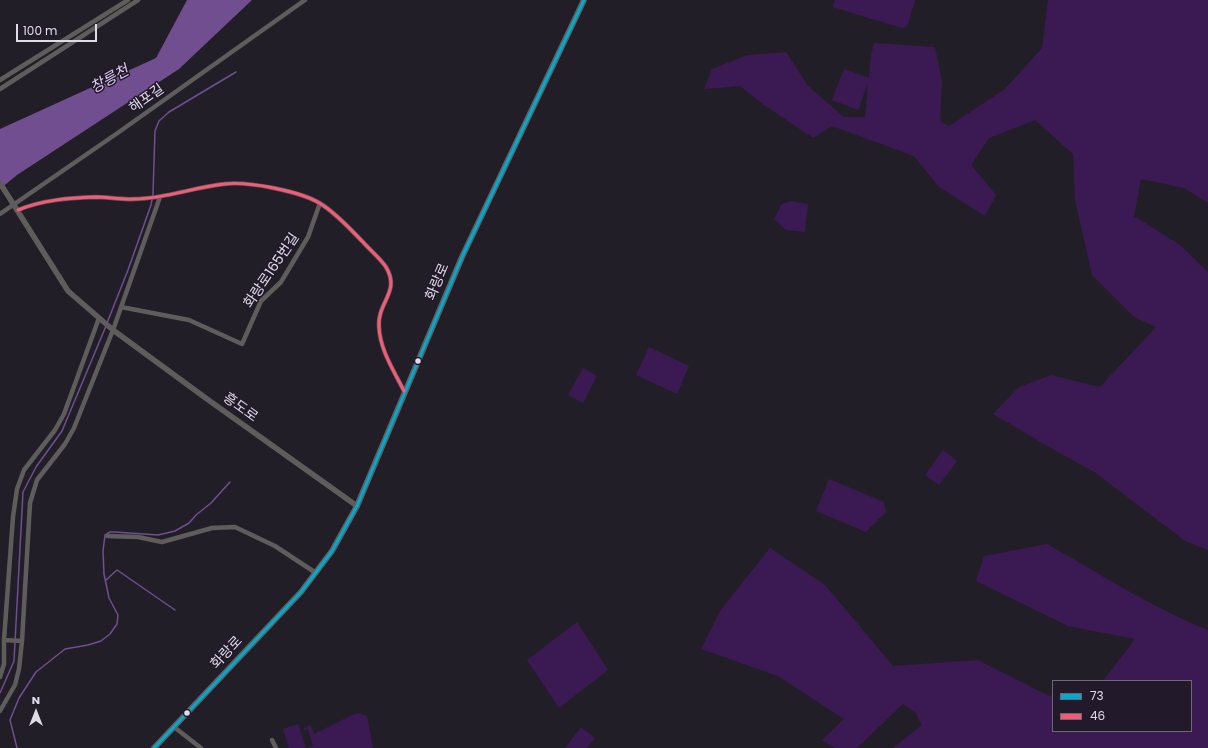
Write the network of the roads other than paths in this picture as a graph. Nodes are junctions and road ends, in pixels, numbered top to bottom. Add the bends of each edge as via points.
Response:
1 (128, 0) edge
2 (138, 0) edge
3 (305, 0) edge
4 (584, 0) edge
5 (0, 80) edge
6 (0, 89) edge
7 (0, 183) edge
8 (158, 197) junction
9 (320, 203) junction
10 (14, 204) junction
11 (18, 210) junction
12 (0, 214) edge
13 (121, 307) junction
14 (100, 319) junction
15 (112, 328) junction
16 (404, 391) junction
17 (357, 506) junction
18 (107, 536) dead end
19 (316, 573) junction
20 (4, 640) junction
21 (22, 641) junction
22 (0, 677) edge
23 (0, 711) edge
24 (174, 727) junction
25 (272, 740) dead end
26 (154, 748) edge
27 (201, 748) edge
28 (276, 748) edge

1 - 5 street
2 - 6 street
3 - 10 street, 해포길
4 - 16 main road, 화랑로 via 462,257
7 - 10 street
8 - 9 street via 225,184 243,184 305,196
8 - 11 street via 62,199 32,204
8 - 13 street
9 - 13 street, 화랑로165번길 via 308,237 281,282 262,301 242,344 190,320
9 - 16 street via 345,224 385,265 390,276 392,284 382,308 379,326 386,354
10 - 11 street
10 - 12 street, 해포길
11 - 14 street via 68,290
13 - 15 street
14 - 15 street, 흥도로
14 - 20 street via 56,430 24,470 17,489
15 - 17 street, 흥도로
15 - 21 street via 74,428 37,480 30,503
16 - 17 main road, 화랑로
17 - 19 main road, 화랑로 via 332,551
18 - 19 street via 138,537 162,542 212,528 235,526 275,546
19 - 24 main road, 화랑로
20 - 21 street
20 - 22 street via 4,664
21 - 23 street via 15,685
24 - 26 main road, 화랑로
24 - 27 street
25 - 28 street

